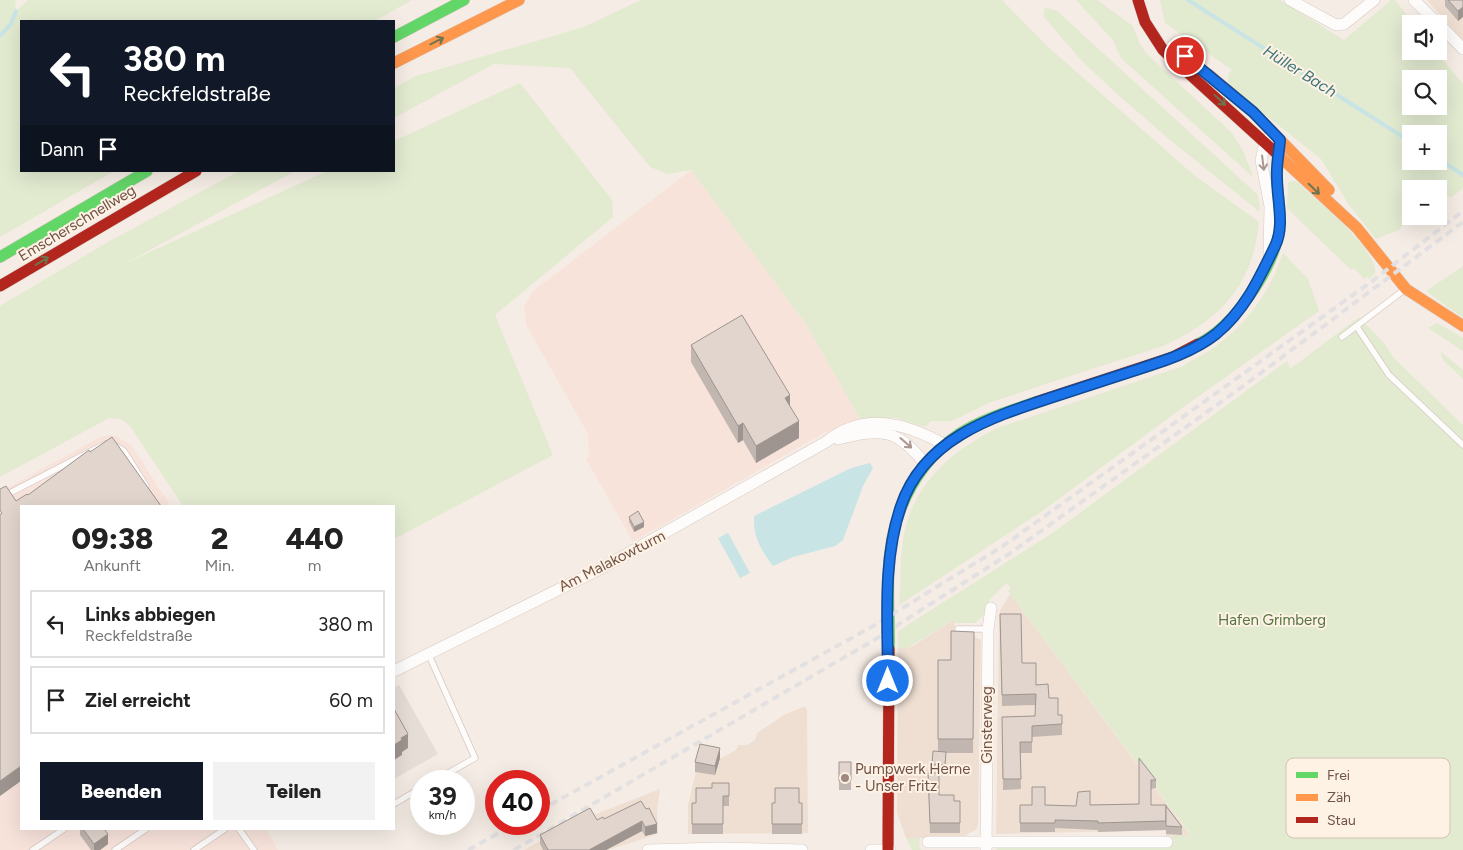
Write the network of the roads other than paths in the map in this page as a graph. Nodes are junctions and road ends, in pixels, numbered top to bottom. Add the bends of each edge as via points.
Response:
1 (464, 0) edge
2 (519, 0) edge
3 (1138, 0) edge
4 (1149, 0) edge
5 (1290, 0) edge
6 (1303, 0) edge
7 (1374, 0) edge
8 (1414, 0) edge
9 (1316, 13) junction
10 (1429, 15) edge
11 (1447, 33) edge
12 (395, 36) edge
13 (1463, 49) edge
14 (395, 62) edge
15 (1277, 137) junction
16 (1265, 143) junction
17 (1279, 156) junction
18 (145, 172) edge
19 (194, 172) edge
20 (1357, 228) junction
21 (1269, 255) junction
22 (0, 257) edge
23 (0, 286) edge
24 (1406, 289) junction
25 (1463, 326) edge
26 (1357, 327) junction
27 (1342, 337) dead end
28 (826, 442) junction
29 (1463, 444) edge
30 (945, 445) junction
31 (926, 465) junction
32 (149, 490) edge
33 (0, 498) edge
34 (991, 608) dead end
35 (958, 629) edge
36 (988, 629) junction
37 (428, 653) junction
38 (395, 670) edge
39 (454, 770) edge
40 (410, 795) edge
41 (395, 803) edge
42 (63, 830) edge
43 (145, 830) edge
44 (224, 830) edge
45 (240, 830) edge
46 (928, 842) dead end
47 (1168, 842) dead end
48 (986, 846) edge
49 (696, 849) edge
50 (33, 850) edge
51 (116, 850) edge
52 (194, 850) edge
53 (254, 850) edge
54 (648, 850) edge
55 (802, 850) edge
56 (871, 850) edge
57 (889, 850) edge

1 - 12 main road
14 -> 2 main road
3 -> 16 main road via 1145,22 1163,50
4 - 15 main road via 1155,21 1172,45 1253,112
5 - 9 street
6 - 9 street
7 - 9 street via 1344,24 1336,25
8 - 10 street
11 - 13 street
15 - 16 street
15 - 17 main road
15 - 20 main road via 1317,176 1345,208
16 - 17 main road
16 -> 21 street via 1261,160 1268,182
17 -> 20 main road
17 - 21 main road via 1279,230 1276,246
18 - 22 main road, Emscherschnellweg
23 -> 19 main road, Emscherschnellweg
20 - 24 main road
21 - 30 main road via 1248,300 1226,325 1203,342 1154,364 987,420
24 - 25 main road
24 - 26 lane
26 - 27 lane
26 - 29 lane via 1389,374
28 - 30 street, Am Malakowturm via 840,431 866,424 885,424 912,429
28 -> 31 street, Am Malakowturm via 859,433 888,433 900,437
28 - 37 street, Am Malakowturm via 602,568
30 - 31 main road
31 - 57 main road via 902,504 890,553
32 - 33 lane via 124,451 114,444 102,444
34 - 36 street, Ginsterweg
35 - 36 lane
36 - 48 street, Ginsterweg
37 - 38 street, Am Malakowturm
37 - 39 lane via 475,758
40 - 41 lane
42 - 50 lane
43 - 51 lane
44 - 52 lane
45 - 53 lane
46 - 48 street
47 - 48 street
49 - 54 street
49 - 55 street
56 - 57 street

